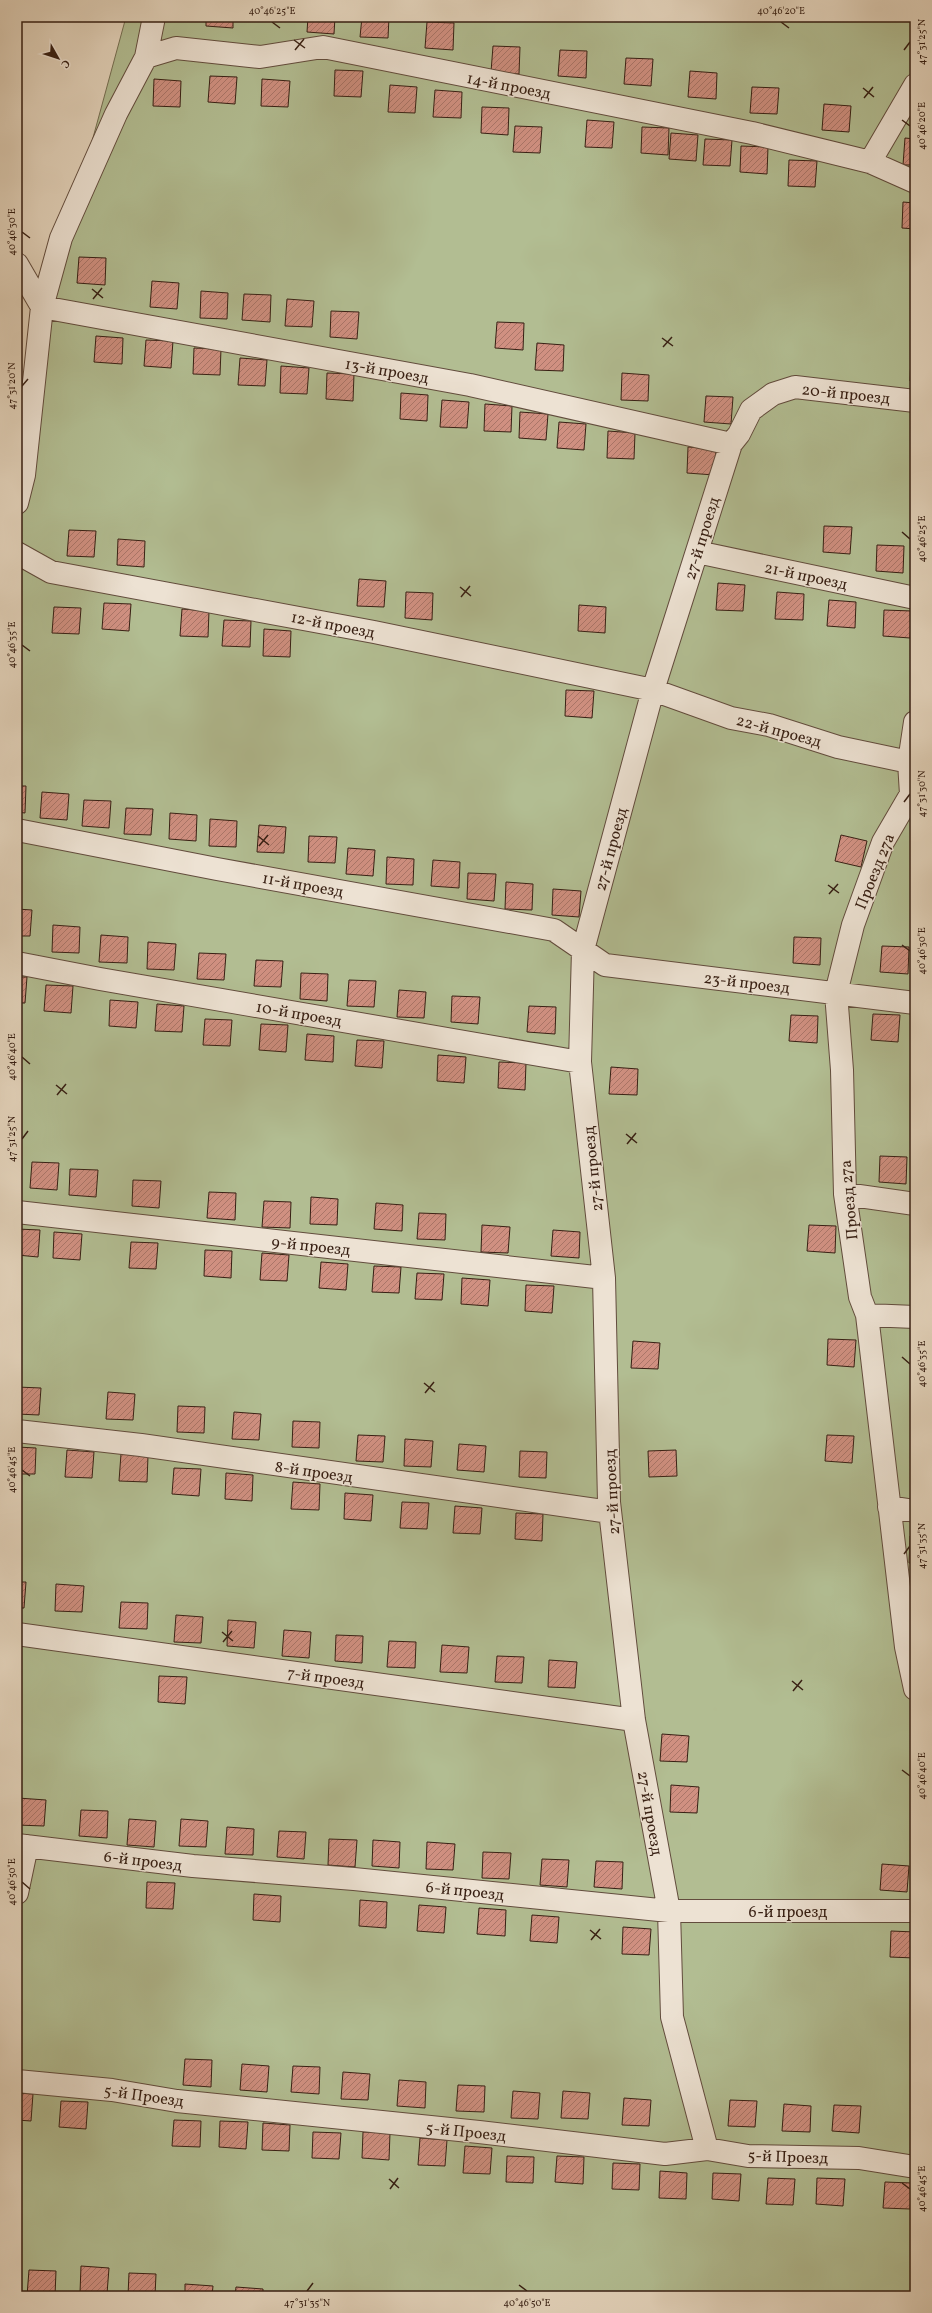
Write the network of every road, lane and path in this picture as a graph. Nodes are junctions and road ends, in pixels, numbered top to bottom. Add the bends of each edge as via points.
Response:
1 (154, 17) edge
2 (146, 57) junction
3 (915, 85) edge
4 (870, 162) junction
5 (915, 182) edge
6 (17, 264) edge
7 (42, 307) junction
8 (915, 401) edge
9 (731, 444) junction
10 (17, 503) edge
11 (697, 552) junction
12 (17, 553) edge
13 (915, 598) edge
14 (653, 690) junction
15 (915, 722) edge
16 (909, 762) junction
17 (913, 795) edge
18 (17, 830) edge
19 (583, 950) junction
20 (17, 963) edge
21 (836, 993) junction
22 (915, 1003) edge
23 (580, 1062) junction
24 (845, 1194) junction
25 (915, 1204) edge
26 (17, 1212) edge
27 (604, 1278) junction
28 (867, 1316) junction
29 (915, 1317) edge
30 (17, 1431) edge
31 (888, 1507) junction
32 (915, 1511) edge
33 (610, 1512) junction
34 (17, 1634) edge
35 (915, 1689) edge
36 (634, 1720) junction
37 (22, 1846) edge
38 (17, 1893) edge
39 (669, 1911) junction
40 (915, 1911) edge
41 (17, 2081) edge
42 (707, 2149) junction
43 (915, 2167) edge

1 - 2 street
2 - 4 street, 14-й проезд via 176,48 260,57 323,47 752,133
2 - 7 street via 116,114 61,238
3 - 4 street
4 - 5 street, 14-й проезд
6 - 7 street
7 - 9 street, 13-й проезд via 470,385
7 - 10 street via 24,476
8 - 9 street, 20-й проезд via 795,387 773,394 751,410
9 - 11 street, 27-й проезд
11 - 13 street, 21-й проезд
11 - 14 street, 27-й проезд
12 - 14 street, 12-й проезд via 51,572 374,632
14 - 16 street, 22-й проезд via 731,718 768,725 838,747
14 - 19 street, 27-й проезд
15 - 16 street, Проезд 27а
16 - 17 street, Проезд 27а
17 - 21 street, Проезд 27а via 883,842 853,926
18 - 19 street, 11-й проезд via 554,930
19 - 21 street, 23-й проезд via 605,965
19 - 23 street, 27-й проезд
20 - 23 street, 10-й проезд
21 - 22 street, 23-й проезд
21 - 24 street, Проезд 27а via 842,1070
23 - 27 street, 27-й проезд
24 - 25 street
24 - 28 street, Проезд 27а via 860,1297
26 - 27 street, 9-й проезд
27 - 33 street, 27-й проезд
28 - 29 street
28 - 31 street, Проезд 27а
30 - 33 street, 8-й проезд via 141,1445
31 - 32 street
31 - 35 street, Проезд 27а via 906,1647
33 - 36 street, 27-й проезд
34 - 36 street, 7-й проезд
36 - 39 street, 27-й проезд
37 - 38 street
37 - 39 street, 6-й проезд via 193,1866
39 - 40 street, 6-й проезд
39 - 42 street, 27-й проезд via 672,2017
41 - 42 street, 5-й Проезд via 665,2154
42 - 43 street, 5-й Проезд via 748,2156 859,2158

